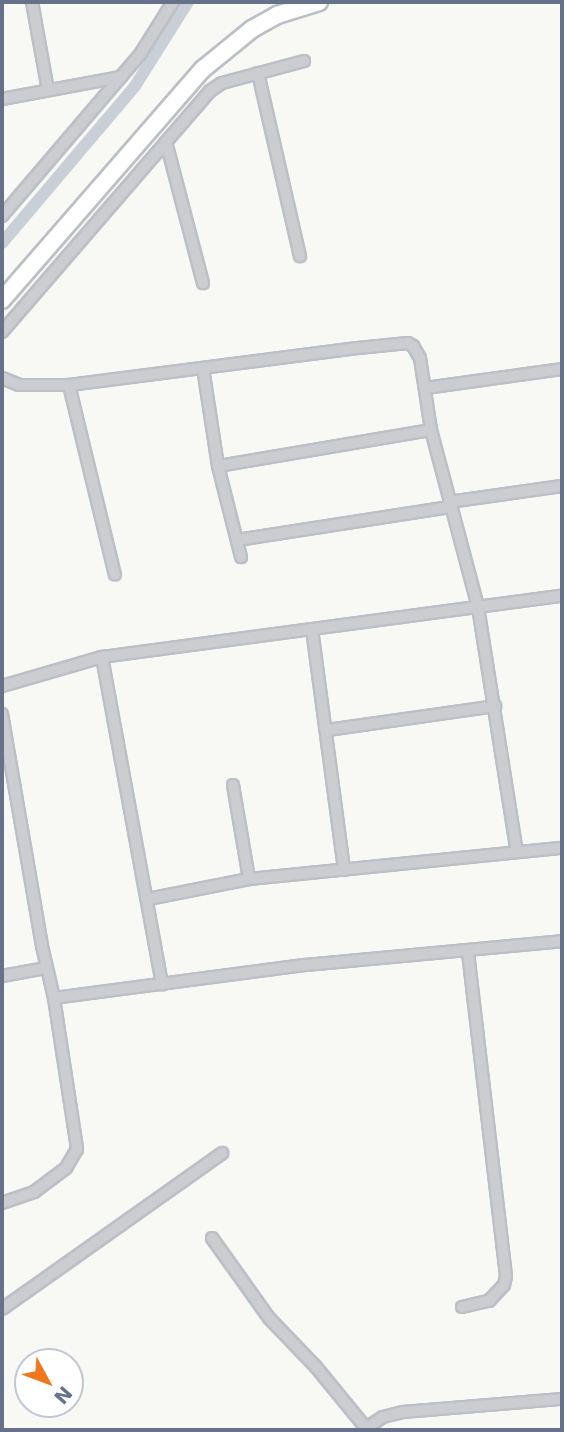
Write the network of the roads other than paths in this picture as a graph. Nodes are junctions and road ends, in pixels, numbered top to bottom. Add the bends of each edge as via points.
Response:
1 (32, 2) edge
2 (173, 2) edge
3 (319, 2) edge
4 (304, 61) dead end
5 (258, 73) junction
6 (121, 78) junction
7 (48, 90) junction
8 (2, 99) edge
9 (166, 142) junction
10 (2, 216) edge
11 (300, 256) dead end
12 (203, 283) dead end
13 (2, 300) edge
14 (2, 332) edge
15 (203, 368) junction
16 (562, 369) edge
17 (2, 379) edge
18 (69, 385) junction
19 (425, 388) junction
20 (431, 430) junction
21 (218, 466) junction
22 (562, 486) edge
23 (450, 505) junction
24 (237, 540) junction
25 (241, 557) dead end
26 (115, 575) dead end
27 (562, 596) edge
28 (478, 607) junction
29 (312, 629) junction
30 (102, 657) junction
31 (2, 686) edge
32 (495, 706) junction
33 (2, 715) edge
34 (327, 730) junction
35 (233, 785) dead end
36 (562, 848) edge
37 (517, 852) junction
38 (344, 870) junction
39 (249, 879) junction
40 (148, 900) junction
41 (562, 941) edge
42 (468, 951) junction
43 (46, 968) junction
44 (2, 976) edge
45 (162, 985) junction
46 (54, 998) junction
47 (222, 1153) dead end
48 (2, 1203) edge
49 (212, 1238) dead end
50 (462, 1307) dead end
51 (2, 1309) edge
52 (562, 1399) edge
53 (364, 1429) edge

1 - 7 street
2 - 6 street
3 - 13 main road via 276,15 203,69
4 - 5 street
5 - 9 street via 210,91
5 - 11 street
6 - 7 street
6 - 10 street
7 - 8 street
9 - 12 street
9 - 14 street
15 - 18 street
15 - 19 street via 408,343 420,358
15 - 21 street
16 - 19 street
17 - 18 street via 19,385
18 - 26 street
19 - 20 street
20 - 21 street
20 - 23 street
21 - 24 street
22 - 23 street
23 - 24 street
23 - 28 street
24 - 25 street
27 - 28 street
28 - 29 street
28 - 32 street
29 - 30 street
29 - 34 street
30 - 31 street
30 - 40 street
32 - 34 street
32 - 37 street
33 - 43 street
34 - 38 street
35 - 39 street
36 - 37 street
37 - 38 street
38 - 39 street
39 - 40 street
40 - 45 street
41 - 42 street
42 - 45 street via 305,965
42 - 50 street via 506,1276 505,1285 489,1301
43 - 44 street
43 - 46 street
45 - 46 street
46 - 48 street via 75,1155 66,1168 28,1197
47 - 51 street
49 - 53 street via 269,1318 316,1367
52 - 53 street via 403,1412

